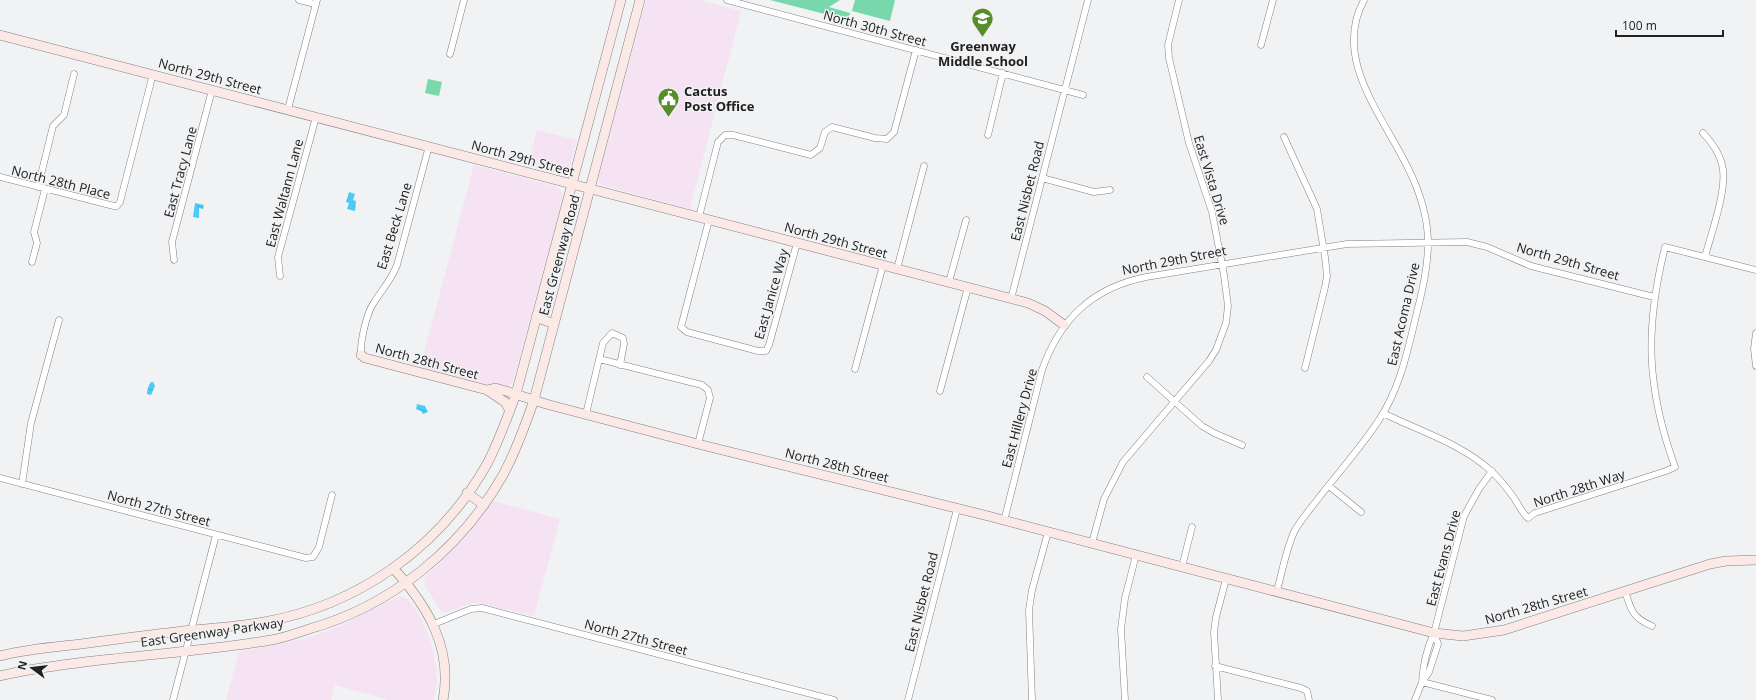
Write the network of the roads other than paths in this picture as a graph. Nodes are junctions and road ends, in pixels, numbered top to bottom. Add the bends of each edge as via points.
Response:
1 (299, 0) edge
2 (464, 0) edge
3 (621, 0) edge
4 (640, 0) edge
5 (726, 0) edge
6 (1088, 0) edge
7 (1179, 0) edge
8 (1273, 0) edge
9 (1364, 0) edge
10 (316, 2) edge
11 (0, 34) edge
12 (1261, 45) dead end
13 (916, 50) junction
14 (450, 54) dead end
15 (1003, 73) junction
16 (74, 74) dead end
17 (153, 74) junction
18 (1064, 89) junction
19 (212, 90) junction
20 (1083, 95) dead end
21 (288, 109) junction
22 (316, 117) junction
23 (1703, 133) dead end
24 (988, 135) dead end
25 (1284, 137) dead end
26 (429, 146) junction
27 (924, 166) dead end
28 (0, 177) edge
29 (1042, 178) junction
30 (572, 184) junction
31 (38, 187) junction
32 (45, 189) junction
33 (590, 189) junction
34 (1110, 190) dead end
35 (699, 217) junction
36 (709, 220) junction
37 (966, 220) dead end
38 (1428, 242) junction
39 (797, 243) junction
40 (1323, 247) junction
41 (1705, 257) junction
42 (174, 260) dead end
43 (32, 262) dead end
44 (1222, 264) junction
45 (883, 265) junction
46 (897, 269) junction
47 (1756, 270) edge
48 (280, 276) dead end
49 (949, 282) junction
50 (968, 287) junction
51 (1654, 297) junction
52 (1011, 299) junction
53 (536, 317) junction
54 (59, 320) dead end
55 (554, 324) junction
56 (1064, 325) junction
57 (1756, 333) edge
58 (360, 355) joint
59 (599, 359) junction
60 (620, 365) junction
61 (1756, 366) edge
62 (1305, 368) dead end
63 (855, 369) dead end
64 (1147, 377) dead end
65 (487, 390) junction
66 (940, 391) dead end
67 (516, 394) junction
68 (534, 400) junction
69 (1174, 401) junction
70 (510, 411) junction
71 (1383, 413) junction
72 (586, 414) junction
73 (698, 444) junction
74 (1242, 445) dead end
75 (1492, 471) junction
76 (0, 478) edge
77 (22, 484) junction
78 (1329, 486) junction
79 (467, 494) junction
80 (332, 495) dead end
81 (484, 505) junction
82 (957, 509) junction
83 (1361, 512) dead end
84 (1004, 521) junction
85 (1192, 527) dead end
86 (1048, 532) junction
87 (216, 535) junction
88 (1092, 543) junction
89 (1136, 555) junction
90 (1756, 560) edge
91 (1182, 567) junction
92 (393, 568) junction
93 (1226, 578) junction
94 (407, 583) junction
95 (1277, 591) junction
96 (1625, 591) junction
97 (298, 615) junction
98 (434, 624) junction
99 (1652, 626) dead end
100 (192, 630) junction
101 (301, 632) junction
102 (1434, 633) junction
103 (186, 651) junction
104 (0, 656) edge
105 (1215, 666) junction
106 (0, 676) edge
107 (1422, 682) junction
108 (173, 700) edge
109 (443, 700) edge
110 (834, 700) edge
111 (908, 700) edge
112 (1032, 700) edge
113 (1125, 700) edge
114 (1218, 700) edge
115 (1309, 700) edge
116 (1416, 700) edge
117 (1492, 700) edge

1 - 10 street
2 - 14 street
3 - 30 street, East Greenway Road
4 - 33 street, East Greenway Road
5 - 13 street, North 30th Street
6 - 18 street, East Nisbet Road
7 - 44 street, East Vista Drive via 1168,45 1169,58 1189,143 1212,212
8 - 12 street
9 - 38 street, East Acoma Drive via 1355,27 1356,66 1417,189 1426,218
10 - 21 street
11 - 17 street, North 29th Street
13 - 15 street, North 30th Street
13 - 35 street via 894,132 887,138 875,138 832,127 825,132 820,148 811,155 733,135 724,135 718,142
15 - 18 street, North 30th Street
15 - 24 street
16 - 31 street via 64,115 53,126
17 - 19 street, North 29th Street
17 - 32 street, North 28th Place via 117,206
18 - 20 street
18 - 29 street, East Nisbet Road
19 - 21 street, North 29th Street
19 - 42 street, East Tracy Lane via 172,242
21 - 22 street, North 29th Street
22 - 26 street, North 29th Street
22 - 48 street, East Waltann Lane via 278,257
23 - 41 street via 1712,143 1723,170 1720,199
25 - 40 street via 1317,209
26 - 30 street, North 29th Street
26 - 58 street, East Beck Lane via 397,265 371,306
27 - 46 street
28 - 31 street, North 28th Place
29 - 34 street via 1094,192
29 - 52 street, East Nisbet Road
30 - 33 street, North 29th Street
30 - 53 street, East Greenway Road
31 - 32 street, North 28th Place
32 - 43 street via 34,232 37,243
33 - 35 street, North 29th Street
33 - 55 street, East Greenway Road
35 - 36 street, North 29th Street
36 - 39 street, North 29th Street
36 - 39 street, East Janice Way via 681,327 687,332 758,351 766,351 769,345
37 - 49 street
38 - 40 street, North 29th Street
38 - 51 street, North 29th Street via 1479,244 1527,264
38 - 71 street, East Acoma Drive via 1426,275 1404,364
39 - 45 street, North 29th Street
40 - 44 street, North 29th Street
40 - 62 street via 1327,276
41 - 47 street
41 - 51 street via 1665,247
44 - 56 street, North 29th Street via 1124,282 1092,298
44 - 69 street, East Vista Drive via 1228,306 1223,334 1209,361
45 - 46 street, North 29th Street
45 - 63 street
46 - 49 street, North 29th Street
49 - 50 street, North 29th Street
50 - 52 street, North 29th Street
50 - 66 street
51 - 75 street, North 28th Way via 1651,347 1656,405 1664,438 1675,467 1535,513 1528,518
52 - 56 street, North 29th Street via 1037,307
53 - 55 street
53 - 67 street, East Greenway Road
54 - 77 street via 31,423
55 - 68 street, East Greenway Road
56 - 84 street, East Hillery Drive via 1042,370
57 - 61 street
58 - 65 street, North 28th Street
59 - 60 street
59 - 60 street via 603,343 612,333 623,338
59 - 72 street
60 - 73 street via 702,385 708,390 710,398
64 - 69 street
65 - 67 street, North 28th Street via 495,388
65 - 70 street, North 28th Street via 505,402
67 - 68 street, North 28th Street
67 - 70 street, East Greenway Parkway
68 - 72 street, North 28th Street
68 - 81 street, East Greenway Parkway via 517,446
69 - 74 street via 1202,426
69 - 88 street, East Vista Drive via 1116,472 1104,499
70 - 79 street, East Greenway Parkway via 487,463
71 - 75 street, North 28th Way via 1467,453
71 - 78 street, East Acoma Drive
72 - 73 street, North 28th Street
73 - 82 street, North 28th Street
75 - 102 street, East Evans Drive via 1464,516
76 - 77 street, North 27th Street
77 - 87 street, North 27th Street
78 - 83 street
78 - 95 street, East Acoma Drive via 1295,531
79 - 81 street
79 - 92 street, East Greenway Parkway via 437,531
80 - 87 street, North 27th Street via 319,547 313,557 306,558
81 - 94 street, East Greenway Parkway via 452,544
82 - 84 street, North 28th Street
82 - 111 street, East Nisbet Road
84 - 86 street, North 28th Street
85 - 91 street
86 - 88 street, North 28th Street
86 - 112 street via 1029,610
87 - 100 street
88 - 89 street, North 28th Street
89 - 91 street, North 28th Street
89 - 113 street via 1125,598 1121,629
90 - 96 street, North 28th Street via 1710,564
91 - 93 street, North 28th Street
92 - 94 street
92 - 97 street, East Greenway Parkway via 345,596
93 - 95 street, North 28th Street
93 - 105 street via 1214,632
94 - 98 street
94 - 101 street, East Greenway Parkway via 380,600 331,624
95 - 102 street, North 28th Street
96 - 99 street via 1632,613 1639,620
96 - 102 street, North 28th Street via 1504,630 1463,636
97 - 100 street, East Greenway Parkway via 264,622
97 - 101 street
98 - 109 street via 445,667 446,684
98 - 110 street, North 27th Street via 471,609 482,608
100 - 103 street
100 - 104 street, East Greenway Parkway via 50,647
101 - 103 street, East Greenway Parkway via 273,640
102 - 107 street, East Evans Drive via 1438,644 1429,672
103 - 106 street, East Greenway Parkway via 60,665
103 - 108 street
105 - 114 street
105 - 115 street via 1301,688 1306,691
107 - 116 street, East Evans Drive
107 - 117 street

